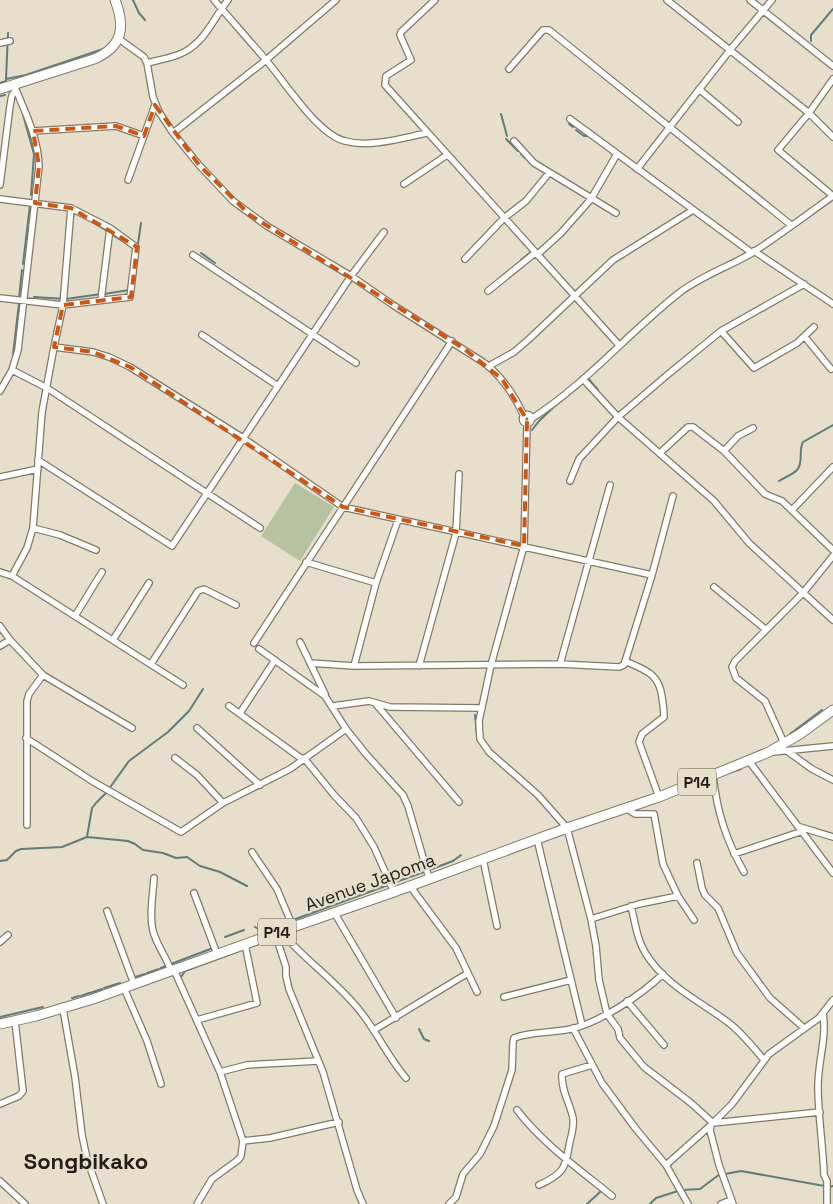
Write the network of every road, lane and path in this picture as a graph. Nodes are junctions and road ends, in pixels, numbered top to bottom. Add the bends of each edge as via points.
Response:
1 (115, 0) edge
2 (214, 0) edge
3 (228, 0) edge
4 (336, 0) edge
5 (435, 0) edge
6 (667, 0) edge
7 (750, 0) edge
8 (772, 0) edge
9 (221, 8) junction
10 (763, 11) junction
11 (119, 39) junction
12 (10, 41) dead end
13 (0, 44) edge
14 (730, 50) junction
15 (266, 60) junction
16 (147, 63) junction
17 (833, 66) edge
18 (509, 69) dead end
19 (833, 79) edge
20 (15, 88) junction
21 (699, 88) junction
22 (0, 90) edge
23 (155, 105) junction
24 (809, 113) junction
25 (570, 119) dead end
26 (738, 122) dead end
27 (668, 127) junction
28 (33, 131) junction
29 (173, 133) junction
30 (427, 133) junction
31 (144, 136) junction
32 (833, 137) edge
33 (514, 141) dead end
34 (617, 154) junction
35 (447, 155) junction
36 (637, 169) junction
37 (548, 173) junction
38 (128, 180) dead end
39 (404, 184) dead end
40 (0, 186) edge
41 (833, 196) edge
42 (0, 198) edge
43 (591, 199) junction
44 (35, 203) junction
45 (71, 208) junction
46 (693, 210) junction
47 (616, 213) dead end
48 (504, 218) junction
49 (791, 225) junction
50 (110, 228) junction
51 (384, 232) dead end
52 (753, 252) junction
53 (536, 254) junction
54 (193, 255) dead end
55 (465, 259) dead end
56 (351, 276) junction
57 (804, 284) junction
58 (488, 291) dead end
59 (575, 296) junction
60 (0, 298) edge
61 (102, 300) junction
62 (24, 302) junction
63 (833, 304) edge
64 (63, 305) junction
65 (814, 328) dead end
66 (720, 331) junction
67 (312, 334) junction
68 (202, 335) dead end
69 (805, 337) junction
70 (452, 341) junction
71 (619, 345) junction
72 (54, 347) junction
73 (356, 363) dead end
74 (489, 366) junction
75 (831, 369) dead end
76 (12, 370) junction
77 (583, 379) junction
78 (278, 386) junction
79 (47, 388) junction
80 (0, 391) edge
81 (618, 417) junction
82 (529, 421) junction
83 (753, 428) dead end
84 (243, 438) junction
85 (724, 450) junction
86 (660, 454) junction
87 (38, 460) junction
88 (833, 467) edge
89 (38, 469) junction
90 (459, 474) dead end
91 (0, 477) edge
92 (570, 481) dead end
93 (610, 485) dead end
94 (206, 494) junction
95 (672, 496) dead end
96 (343, 507) junction
97 (792, 510) junction
98 (398, 520) junction
99 (33, 528) junction
100 (260, 528) dead end
101 (456, 533) junction
102 (524, 546) junction
103 (96, 550) dead end
104 (833, 550) edge
105 (833, 556) edge
106 (589, 560) junction
107 (306, 562) junction
108 (0, 572) edge
109 (102, 572) dead end
110 (652, 575) junction
111 (12, 576) junction
112 (150, 583) dead end
113 (376, 583) junction
114 (714, 587) dead end
115 (803, 593) junction
116 (236, 605) dead end
117 (75, 616) junction
118 (833, 620) edge
119 (0, 626) edge
120 (765, 629) junction
121 (10, 640) junction
122 (113, 640) junction
123 (254, 642) dead end
124 (300, 642) dead end
125 (0, 646) edge
126 (260, 650) dead end
127 (275, 660) junction
128 (625, 661) junction
129 (310, 663) junction
130 (151, 664) junction
131 (560, 664) junction
132 (491, 665) junction
133 (354, 666) junction
134 (419, 666) junction
135 (43, 675) junction
136 (183, 685) dead end
137 (326, 696) junction
138 (374, 702) junction
139 (229, 706) dead end
140 (333, 706) junction
141 (482, 708) junction
142 (833, 710) edge
143 (240, 713) junction
144 (132, 728) dead end
145 (197, 728) dead end
146 (346, 729) junction
147 (26, 738) junction
148 (833, 746) edge
149 (786, 747) junction
150 (175, 758) dead end
151 (303, 759) junction
152 (749, 761) junction
153 (713, 775) junction
154 (833, 780) edge
155 (260, 785) junction
156 (659, 797) junction
157 (459, 802) dead end
158 (224, 803) junction
159 (626, 808) junction
160 (27, 826) dead end
161 (567, 828) junction
162 (801, 829) junction
163 (833, 837) edge
164 (537, 839) junction
165 (252, 852) dead end
166 (734, 854) junction
167 (483, 860) junction
168 (698, 863) dead end
169 (744, 872) dead end
170 (833, 873) edge
171 (154, 878) dead end
172 (429, 878) junction
173 (410, 886) junction
174 (394, 892) junction
175 (194, 893) dead end
176 (678, 896) junction
177 (631, 906) junction
178 (107, 911) dead end
179 (334, 912) junction
180 (591, 919) junction
181 (694, 920) dead end
182 (293, 926) junction
183 (497, 926) dead end
184 (277, 932) junction
185 (8, 935) dead end
186 (0, 942) edge
187 (245, 944) junction
188 (217, 954) junction
189 (172, 970) junction
190 (468, 973) junction
191 (663, 974) junction
192 (571, 980) junction
193 (134, 984) junction
194 (124, 988) junction
195 (477, 992) dead end
196 (504, 997) dead end
197 (833, 1000) edge
198 (627, 1001) junction
199 (63, 1009) junction
200 (824, 1013) junction
201 (607, 1014) junction
202 (396, 1018) junction
203 (197, 1020) junction
204 (15, 1021) junction
205 (0, 1024) edge
206 (582, 1025) junction
207 (572, 1028) junction
208 (804, 1028) junction
209 (374, 1030) junction
210 (664, 1045) dead end
211 (318, 1060) junction
212 (764, 1060) junction
213 (592, 1064) junction
214 (220, 1072) junction
215 (406, 1078) dead end
216 (161, 1084) dead end
217 (0, 1104) edge
218 (517, 1110) dead end
219 (820, 1112) junction
220 (338, 1122) junction
221 (712, 1124) junction
222 (243, 1141) junction
223 (568, 1160) junction
224 (666, 1165) junction
225 (0, 1181) edge
226 (539, 1185) dead end
227 (612, 1196) dead end
228 (201, 1197) junction
229 (732, 1202) edge
230 (24, 1204) edge
231 (103, 1204) edge
232 (197, 1204) edge
233 (204, 1204) edge
234 (363, 1204) edge
235 (449, 1204) edge
236 (688, 1204) edge
237 (722, 1204) edge
238 (827, 1204) edge

1 - 11 main road via 120,22
2 - 9 street
3 - 9 street
4 - 15 street
5 - 30 street via 400,34 409,63 384,79 387,87
6 - 14 street
7 - 10 street
8 - 10 street
9 - 15 street
9 - 16 street via 192,47
10 - 14 street
10 - 17 street
11 - 16 street via 139,52
11 - 20 main road via 101,56
12 - 13 street
14 - 21 street
14 - 24 street
15 - 29 street
15 - 30 street via 324,129 344,141 370,143
16 - 23 street
18 - 27 street via 543,30 549,30
19 - 24 street
20 - 22 main road
20 - 28 street
20 - 40 street
21 - 26 street
21 - 27 street
23 - 29 street
23 - 31 street
24 - 32 street
24 - 41 street via 778,150
25 - 34 street
27 - 36 street
27 - 49 street
28 - 31 street via 116,126
28 - 44 street via 39,166
29 - 56 street via 216,184 250,215
30 - 35 street
31 - 38 street
33 - 37 street via 534,164
34 - 36 street
34 - 43 street
35 - 39 street
35 - 48 street
36 - 46 street
37 - 43 street
37 - 48 street via 526,201
41 - 49 street
42 - 44 street
43 - 47 street
43 - 53 street via 561,233
44 - 45 street
44 - 62 street
45 - 50 street
45 - 64 street
46 - 52 street
46 - 59 street via 613,260
48 - 53 street
48 - 55 street
49 - 52 street
50 - 61 street
50 - 61 street via 135,245 137,250 130,297
51 - 56 street
52 - 57 street
52 - 71 street via 685,289
53 - 58 street
53 - 59 street
54 - 67 street
56 - 67 street
56 - 70 street
57 - 63 street
57 - 66 street
59 - 71 street
59 - 74 street via 514,352
60 - 62 street
61 - 64 street
62 - 64 street
62 - 76 street
64 - 72 street
65 - 69 street
66 - 69 street via 754,368
66 - 81 street
67 - 73 street
67 - 78 street
68 - 78 street
69 - 75 street
70 - 74 street
70 - 96 street
71 - 77 street
72 - 79 street
72 - 84 street via 93,352 119,361
74 - 82 street via 510,388
76 - 79 street
76 - 80 street
77 - 81 street
77 - 82 street
78 - 84 street
79 - 87 street
79 - 94 street
81 - 86 street
81 - 92 street via 579,459
82 - 102 street
83 - 85 street via 738,436
84 - 94 street
84 - 96 street
85 - 86 street via 691,426
85 - 97 street via 766,494
86 - 115 street via 714,501 749,543
87 - 89 street
87 - 94 street via 172,546
88 - 97 street
89 - 91 street
89 - 99 street
90 - 101 street
93 - 106 street
94 - 100 street
95 - 110 street
96 - 98 street
96 - 107 street
97 - 104 street
98 - 101 street
98 - 113 street
99 - 103 street
99 - 111 street via 27,548
101 - 102 street
101 - 134 street
102 - 106 street
102 - 132 street
105 - 115 street
106 - 110 street
106 - 131 street
107 - 113 street
107 - 123 street
108 - 111 street
109 - 117 street
110 - 128 street
111 - 117 street
112 - 122 street
113 - 133 street
114 - 120 street
115 - 118 street
115 - 120 street
116 - 130 street via 204,589 198,591
117 - 122 street
119 - 121 street
120 - 149 street via 732,667 736,678 765,701
121 - 125 street
121 - 135 street
122 - 130 street
124 - 129 street
126 - 127 street
127 - 137 street
127 - 143 street
128 - 131 street via 618,667
128 - 156 street via 651,673 661,690 664,717 642,734 639,742
129 - 133 street
129 - 137 street
130 - 136 street
131 - 132 street
132 - 134 street
132 - 141 street
133 - 134 street
135 - 144 street
135 - 147 street via 27,701
137 - 140 street
138 - 140 street
138 - 141 street via 390,707
138 - 157 street
139 - 143 street
140 - 146 street
141 - 161 street via 478,730 483,746 538,795
142 - 149 main road, P14
143 - 151 street
145 - 155 street
146 - 151 street
146 - 172 street via 402,794
147 - 158 street via 178,832 183,832
147 - 160 street
148 - 149 street
149 - 152 main road, P14
149 - 154 street via 812,769
150 - 158 street
151 - 155 street via 290,770
151 - 174 street via 356,818 374,847
152 - 153 main road, P14
152 - 162 street
153 - 156 main road, P14
153 - 166 street via 718,808
155 - 158 street
156 - 159 main road, P14
159 - 161 main road, P14
159 - 176 street via 635,814 654,814 663,864
161 - 164 main road, Avenue Japoma / P14
161 - 180 street
162 - 163 street
162 - 166 street
162 - 170 street
164 - 167 main road, Avenue Japoma / P14
164 - 192 street
165 - 182 street via 272,878
166 - 169 street
167 - 172 main road, Avenue Japoma / P14
167 - 183 street
168 - 208 street via 705,895 718,908 737,953 770,998
171 - 189 street via 153,930
172 - 173 main road, Avenue Japoma / P14
173 - 174 main road, Avenue Japoma / P14
173 - 190 street via 456,948
174 - 179 main road, Avenue Japoma / P14
175 - 188 street
176 - 177 street
176 - 181 street
177 - 180 street
177 - 191 street via 641,945
178 - 193 street
179 - 182 main road, Avenue Japoma / P14
179 - 202 street
180 - 201 street via 598,980
182 - 184 main road, Avenue Japoma / P14
184 - 187 main road, Avenue Japoma / P14
184 - 209 street via 350,999
184 - 211 street via 289,989
185 - 186 street
187 - 188 main road, Avenue Japoma / P14
187 - 203 street via 257,1003
188 - 189 main road, Avenue Japoma / P14
189 - 193 main road, Avenue Japoma / P14
189 - 203 street
190 - 195 street
190 - 202 street
191 - 198 street via 649,988
191 - 212 street via 729,1023
192 - 196 street
192 - 206 street
193 - 194 main road, Avenue Japoma / P14
194 - 199 main road, Avenue Japoma / P14
194 - 216 street
197 - 200 street
198 - 201 street
198 - 210 street
199 - 204 main road, Avenue Japoma / P14
199 - 231 street via 82,1135
200 - 208 street
200 - 219 street via 825,1034 818,1084
201 - 206 street
201 - 221 street via 618,1029 620,1038 639,1061
202 - 209 street
203 - 214 street
204 - 205 main road, Avenue Japoma / P14
204 - 217 street via 23,1091
206 - 207 street
207 - 213 street
207 - 235 street via 513,1040 512,1070 494,1126 480,1154 462,1174 456,1198
208 - 212 street
209 - 215 street
211 - 214 street via 253,1064
211 - 220 street
212 - 221 street via 732,1104
213 - 223 street via 562,1074 564,1095 573,1120
213 - 224 street via 610,1095
214 - 222 street
218 - 223 street via 550,1147
219 - 221 street
219 - 238 street
220 - 222 street
220 - 234 street
221 - 224 street
221 - 229 street via 710,1130
222 - 228 street via 238,1160 212,1179
223 - 226 street via 563,1170
223 - 227 street
224 - 236 street
225 - 230 street
228 - 232 street
228 - 233 street
229 - 237 street

